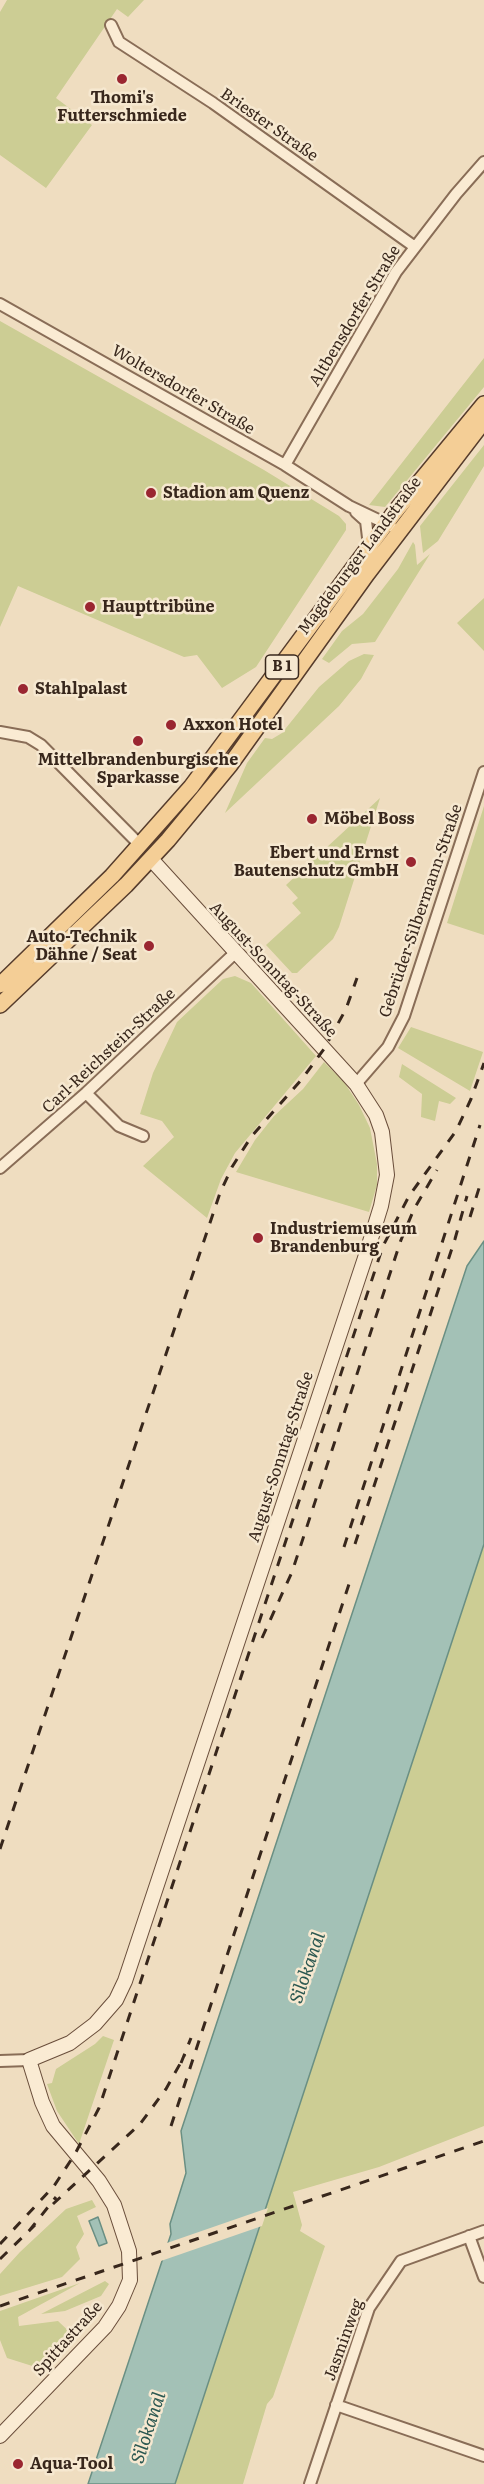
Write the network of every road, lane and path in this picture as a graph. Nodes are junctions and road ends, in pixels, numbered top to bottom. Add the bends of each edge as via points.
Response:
1 (111, 26) dead end
2 (484, 162) edge
3 (415, 247) junction
4 (0, 304) edge
5 (484, 404) edge
6 (484, 421) edge
7 (285, 465) junction
8 (350, 506) junction
9 (386, 524) junction
10 (401, 530) junction
11 (369, 546) junction
12 (2, 735) edge
13 (484, 772) edge
14 (140, 845) junction
15 (151, 859) junction
16 (235, 953) junction
17 (0, 985) edge
18 (0, 1005) edge
19 (356, 1084) junction
20 (86, 1093) junction
21 (143, 1136) dead end
22 (0, 1168) edge
23 (30, 2060) junction
24 (0, 2061) edge
25 (484, 2231) edge
26 (469, 2236) junction
27 (484, 2277) edge
28 (336, 2405) junction
29 (0, 2436) edge
30 (484, 2456) edge
31 (310, 2484) edge

1 - 3 street, Briester Straße via 119,42 213,103
2 - 3 street, Altbensdorfer Straße
3 - 7 street, Altbensdorfer Straße via 379,299
4 - 7 street, Woltersdorfer Straße
5 - 9 main road, Magdeburger Landstraße / B 1
6 - 10 main road, Magdeburger Landstraße / B 1
7 - 8 street, Woltersdorfer Straße
8 - 9 street, Woltersdorfer Straße
8 - 11 street, Woltersdorfer Straße via 366,521
9 - 10 street, Woltersdorfer Straße
9 - 11 main road, Magdeburger Landstraße / B 1
10 - 15 main road, Magdeburger Landstraße / B 1 via 230,765
11 - 14 main road, Magdeburger Landstraße / B 1 via 217,754
12 - 14 street via 28,738 41,745
13 - 19 street, Gebrüder-Silbermann-Straße via 404,1016 388,1047
14 - 15 main road
14 - 17 main road, Magdeburger Landstraße / B 1
15 - 16 street, August-Sonntag-Straße
15 - 18 main road, Magdeburger Landstraße / B 1
16 - 19 street, August-Sonntag-Straße
16 - 20 street, Carl-Reichstein-Straße
19 - 23 street, August-Sonntag-Straße via 376,1115 385,1145 387,1174 381,1206 125,1981 116,2000 95,2024 70,2043
20 - 21 street via 119,1126
20 - 22 street, Carl-Reichstein-Straße
23 - 24 street, August-Sonntag-Straße
23 - 29 street, Spittastraße via 53,2126 114,2205 129,2251 129,2280 105,2327
25 - 26 street, Jasminweg
26 - 27 street
26 - 28 street, Jasminweg via 401,2261 369,2308
28 - 30 street
28 - 31 street, Jasminweg

